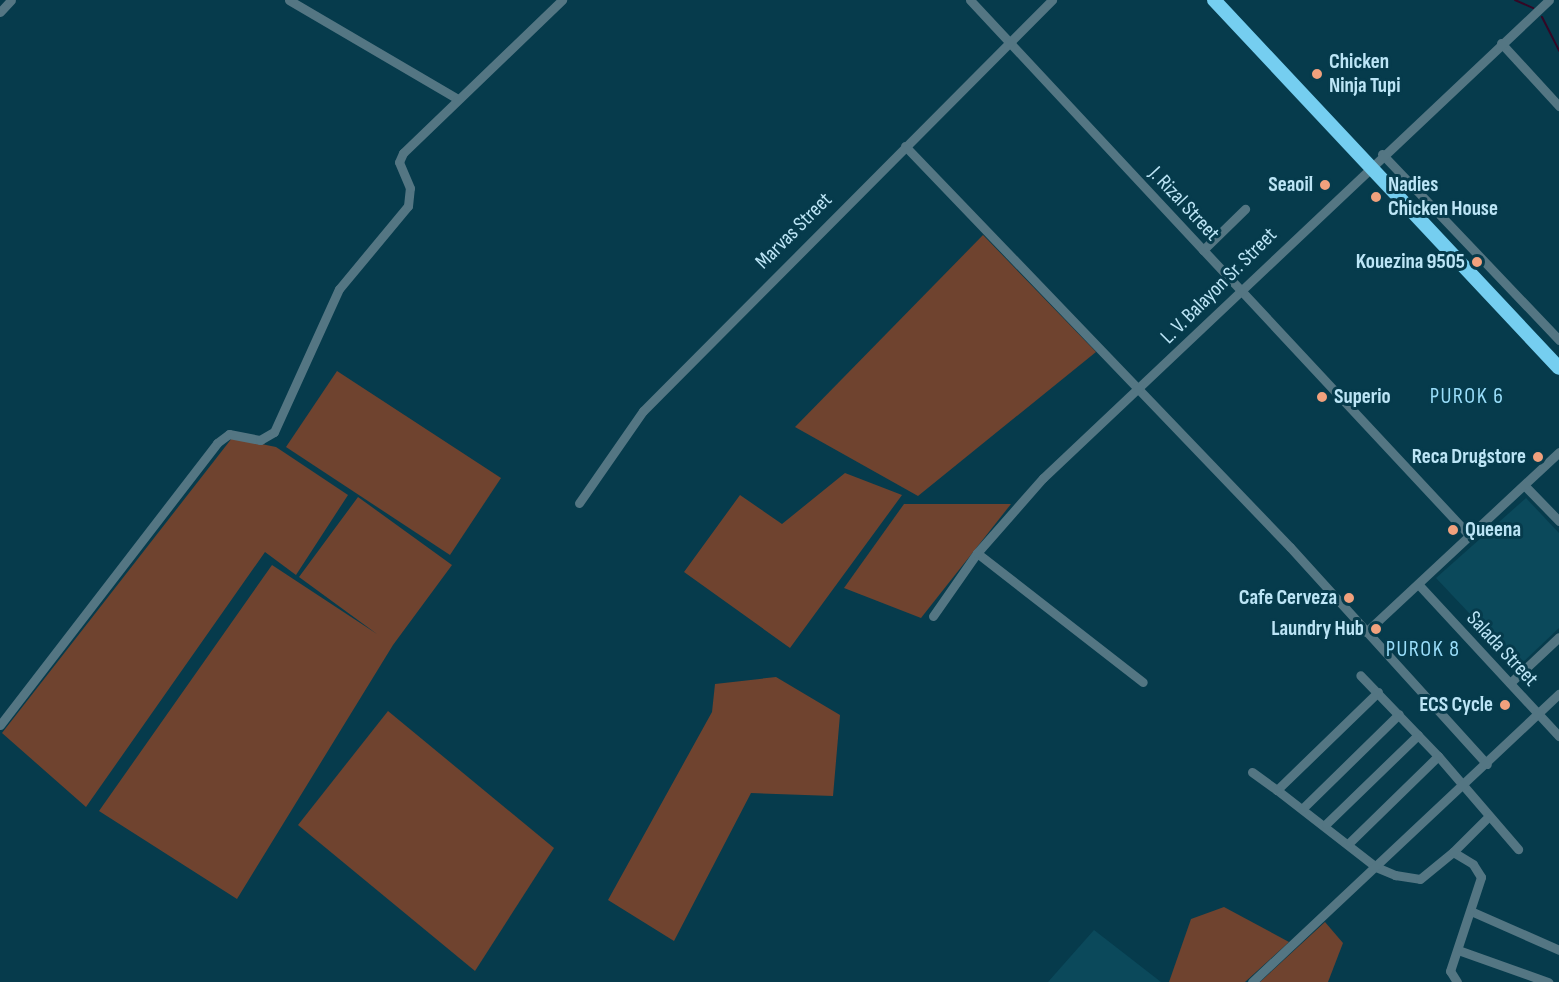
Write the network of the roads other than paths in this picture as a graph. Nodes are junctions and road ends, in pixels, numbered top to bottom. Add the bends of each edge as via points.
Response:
1 (11, 0) edge
2 (289, 0) edge
3 (562, 0) edge
4 (970, 0) edge
5 (1052, 0) edge
6 (1214, 0) edge
7 (1549, 0) edge
8 (0, 12) edge
9 (1009, 42) junction
10 (1501, 43) junction
11 (458, 99) junction
12 (1559, 106) edge
13 (905, 146) junction
14 (1382, 154) junction
15 (1369, 166) junction
16 (1245, 209) dead end
17 (1203, 250) junction
18 (1242, 292) junction
19 (1559, 340) edge
20 (1559, 368) edge
21 (1138, 389) junction
22 (1559, 452) edge
23 (1525, 486) junction
24 (579, 503) dead end
25 (1559, 521) edge
26 (1471, 537) junction
27 (977, 553) junction
28 (1419, 585) junction
29 (933, 616) dead end
30 (1366, 632) junction
31 (1559, 638) edge
32 (1360, 675) dead end
33 (1143, 682) dead end
34 (1510, 683) junction
35 (1378, 692) junction
36 (1559, 694) edge
37 (1399, 714) junction
38 (1538, 714) junction
39 (0, 725) edge
40 (1418, 735) junction
41 (1559, 736) edge
42 (1438, 756) junction
43 (1487, 764) junction
44 (1252, 772) dead end
45 (1465, 783) junction
46 (1277, 790) junction
47 (1303, 808) junction
48 (1488, 816) junction
49 (1326, 824) junction
50 (1350, 842) junction
51 (1518, 849) dead end
52 (1453, 852) junction
53 (1376, 867) junction
54 (1473, 912) junction
55 (1458, 950) junction
56 (1559, 950) edge
57 (1252, 982) edge
58 (1457, 982) edge
59 (1547, 982) edge

1 - 8 street
2 - 11 street
3 - 11 street
4 - 9 street, J. Rizal Street
5 - 9 street, Marvas Street
6 - 15 highway
7 - 10 street, L. V. Balayon Sr. Street
9 - 13 street, Marvas Street
9 - 17 street, J. Rizal Street
10 - 12 street
10 - 14 street, L. V. Balayon Sr. Street
11 - 39 street via 403,153 399,162 411,188 408,206 339,289 274,432 260,440 234,433 217,443
13 - 21 street
13 - 24 street, Marvas Street via 643,411
14 - 15 street, L. V. Balayon Sr. Street
14 - 19 street
15 - 18 street, L. V. Balayon Sr. Street
15 - 20 highway
16 - 17 street
17 - 18 street, J. Rizal Street
18 - 21 street, L. V. Balayon Sr. Street
18 - 26 street, J. Rizal Street
21 - 27 street, L. V. Balayon Sr. Street via 1043,478
21 - 30 street
22 - 23 street
23 - 25 street
23 - 26 street
26 - 28 street
27 - 29 street, L. V. Balayon Sr. Street
27 - 33 street
28 - 30 street
28 - 34 street, Salada Street
30 - 43 street
31 - 34 street
32 - 35 street
34 - 38 street, Salada Street
35 - 37 street
35 - 46 street
36 - 38 street
37 - 40 street
37 - 47 street
38 - 41 street, Salada Street
38 - 43 street
40 - 42 street
40 - 49 street
42 - 45 street
42 - 50 street
43 - 45 street
44 - 46 street
45 - 48 street
45 - 53 street
46 - 47 street
47 - 49 street
48 - 51 street
48 - 52 street
49 - 50 street
50 - 53 street
52 - 53 street via 1420,879 1408,879
52 - 54 street via 1480,872
53 - 57 street
54 - 55 street
54 - 56 street
55 - 58 street via 1450,971
55 - 59 street

